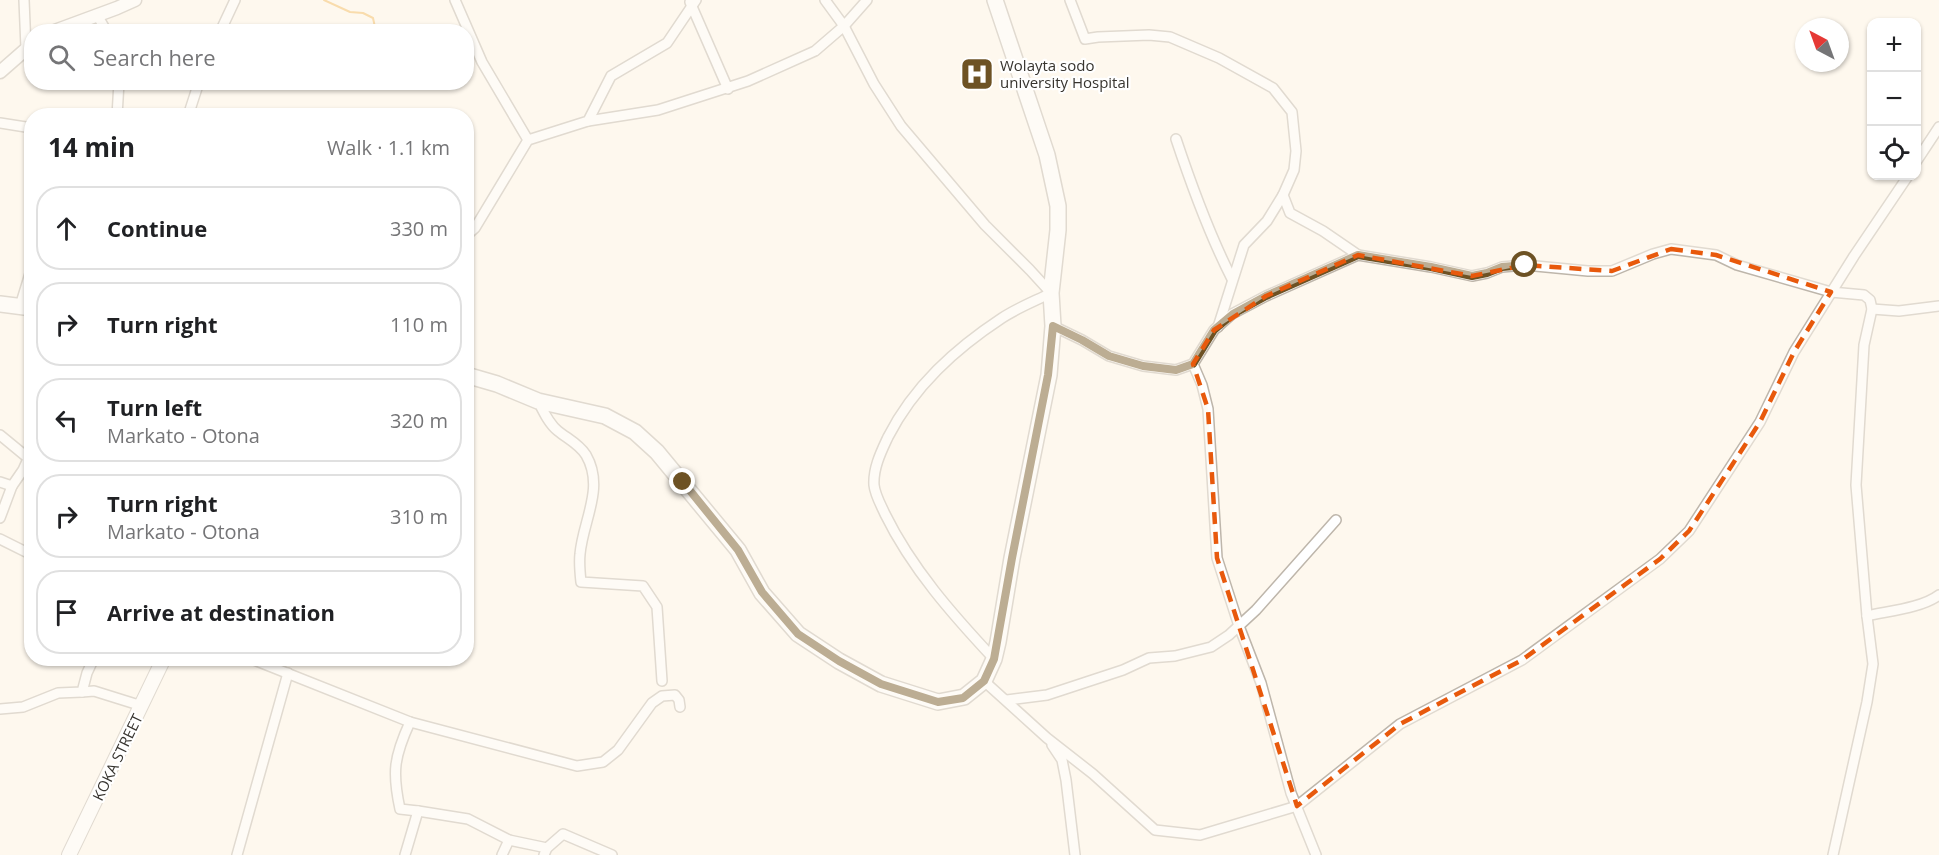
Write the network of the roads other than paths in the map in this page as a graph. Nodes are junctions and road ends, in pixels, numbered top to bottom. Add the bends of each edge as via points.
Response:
1 (24, 0) edge
2 (135, 0) edge
3 (235, 0) edge
4 (454, 0) edge
5 (825, 0) edge
6 (867, 0) edge
7 (995, 0) edge
8 (1070, 0) edge
9 (692, 2) edge
10 (97, 15) junction
11 (27, 24) edge
12 (73, 24) edge
13 (102, 24) edge
14 (223, 24) edge
15 (465, 24) edge
16 (844, 26) junction
17 (474, 44) edge
18 (24, 50) edge
19 (0, 72) edge
20 (728, 89) junction
21 (119, 90) edge
22 (196, 90) edge
23 (117, 108) edge
24 (191, 108) edge
25 (588, 121) junction
26 (0, 123) edge
27 (24, 127) edge
28 (1939, 128) edge
29 (1176, 139) dead end
30 (528, 140) junction
31 (1921, 156) edge
32 (1905, 180) edge
33 (1283, 195) junction
34 (474, 226) edge
35 (1358, 255) junction
36 (1232, 279) junction
37 (1831, 292) junction
38 (1051, 293) junction
39 (0, 304) edge
40 (1939, 306) edge
41 (24, 307) edge
42 (1872, 309) junction
43 (1053, 326) junction
44 (1218, 327) junction
45 (1193, 364) junction
46 (474, 377) edge
47 (538, 401) junction
48 (0, 435) edge
49 (24, 450) edge
50 (24, 475) edge
51 (0, 482) edge
52 (12, 486) junction
53 (0, 516) edge
54 (1336, 520) dead end
55 (0, 539) edge
56 (24, 551) edge
57 (1939, 595) edge
58 (1867, 616) junction
59 (1239, 626) junction
60 (994, 659) junction
61 (90, 666) edge
62 (161, 666) edge
63 (270, 666) edge
64 (288, 673) junction
65 (662, 681) dead end
66 (984, 681) junction
67 (82, 692) junction
68 (1007, 700) junction
69 (142, 705) junction
70 (680, 707) dead end
71 (0, 709) edge
72 (410, 722) junction
73 (1047, 738) junction
74 (1297, 806) junction
75 (418, 811) junction
76 (509, 840) junction
77 (545, 852) edge
78 (69, 855) edge
79 (237, 855) edge
80 (405, 855) edge
81 (502, 855) edge
82 (612, 855) edge
83 (1075, 855) edge
84 (1316, 855) edge
85 (1833, 855) edge

1 - 11 street
2 - 10 street
3 - 14 street
4 - 15 street
5 - 16 street
6 - 16 street
7 - 38 main road via 1047,155 1058,206
8 - 33 street via 1085,39 1170,37 1273,88 1293,112 1294,170
9 - 20 street
9 - 25 street via 667,43 611,76
10 - 12 street
10 - 13 street
16 - 20 street via 814,51
16 - 38 street via 901,126 985,225
17 - 30 street
18 - 19 street
20 - 25 street via 658,110
21 - 23 street
22 - 24 street
25 - 30 street
26 - 27 street
28 - 31 street
29 - 36 street via 1197,200
30 - 34 street
32 - 37 street
33 - 35 street via 1290,213
33 - 36 street via 1267,221 1244,245
35 - 37 street via 1472,276 1525,265 1612,271 1671,249 1716,255 1737,265
35 - 44 street via 1266,296
36 - 44 street
37 - 42 street via 1864,295
37 - 74 street via 1794,352 1761,422 1689,531 1660,559 1522,660 1400,724
38 - 43 main road
38 - 60 street via 1004,316 945,360 912,396 878,458 874,485 877,497 900,544 946,608
39 - 41 main road
40 - 42 street via 1899,312
42 - 58 street via 1864,345 1856,485
43 - 45 street via 1109,356 1143,366 1176,370
43 - 60 main road via 1048,375
44 - 45 street
45 - 59 street via 1208,409 1217,558
46 - 47 main road
47 - 65 street via 557,431 585,454 592,471 595,489 580,554 581,582 643,586 657,607
47 - 66 main road via 605,416 635,432 663,459 738,550 762,592 798,634 839,661 881,684 938,702 963,698
48 - 49 street
50 - 52 street
51 - 52 street
52 - 53 street
54 - 59 street
55 - 56 street
57 - 58 street via 1913,606
58 - 85 street via 1873,664
59 - 68 street via 1211,647 1149,658 1047,695
59 - 74 street via 1261,683
60 - 66 main road
61 - 67 street
62 - 69 main road, KOKA STREET
63 - 64 street
64 - 72 street
64 - 79 street
66 - 68 street
67 - 69 street via 94,691
67 - 71 street via 58,693 23,707
68 - 73 street
69 - 78 main road, KOKA STREET
70 - 72 street via 675,695 662,696 652,703 618,750 603,762 587,766
72 - 75 street via 400,744 394,785 399,809
73 - 74 street via 1155,830 1200,835
73 - 83 street via 1062,760
74 - 84 street
75 - 76 street via 468,819
75 - 80 street
76 - 77 street
76 - 81 street
77 - 82 street via 563,834

